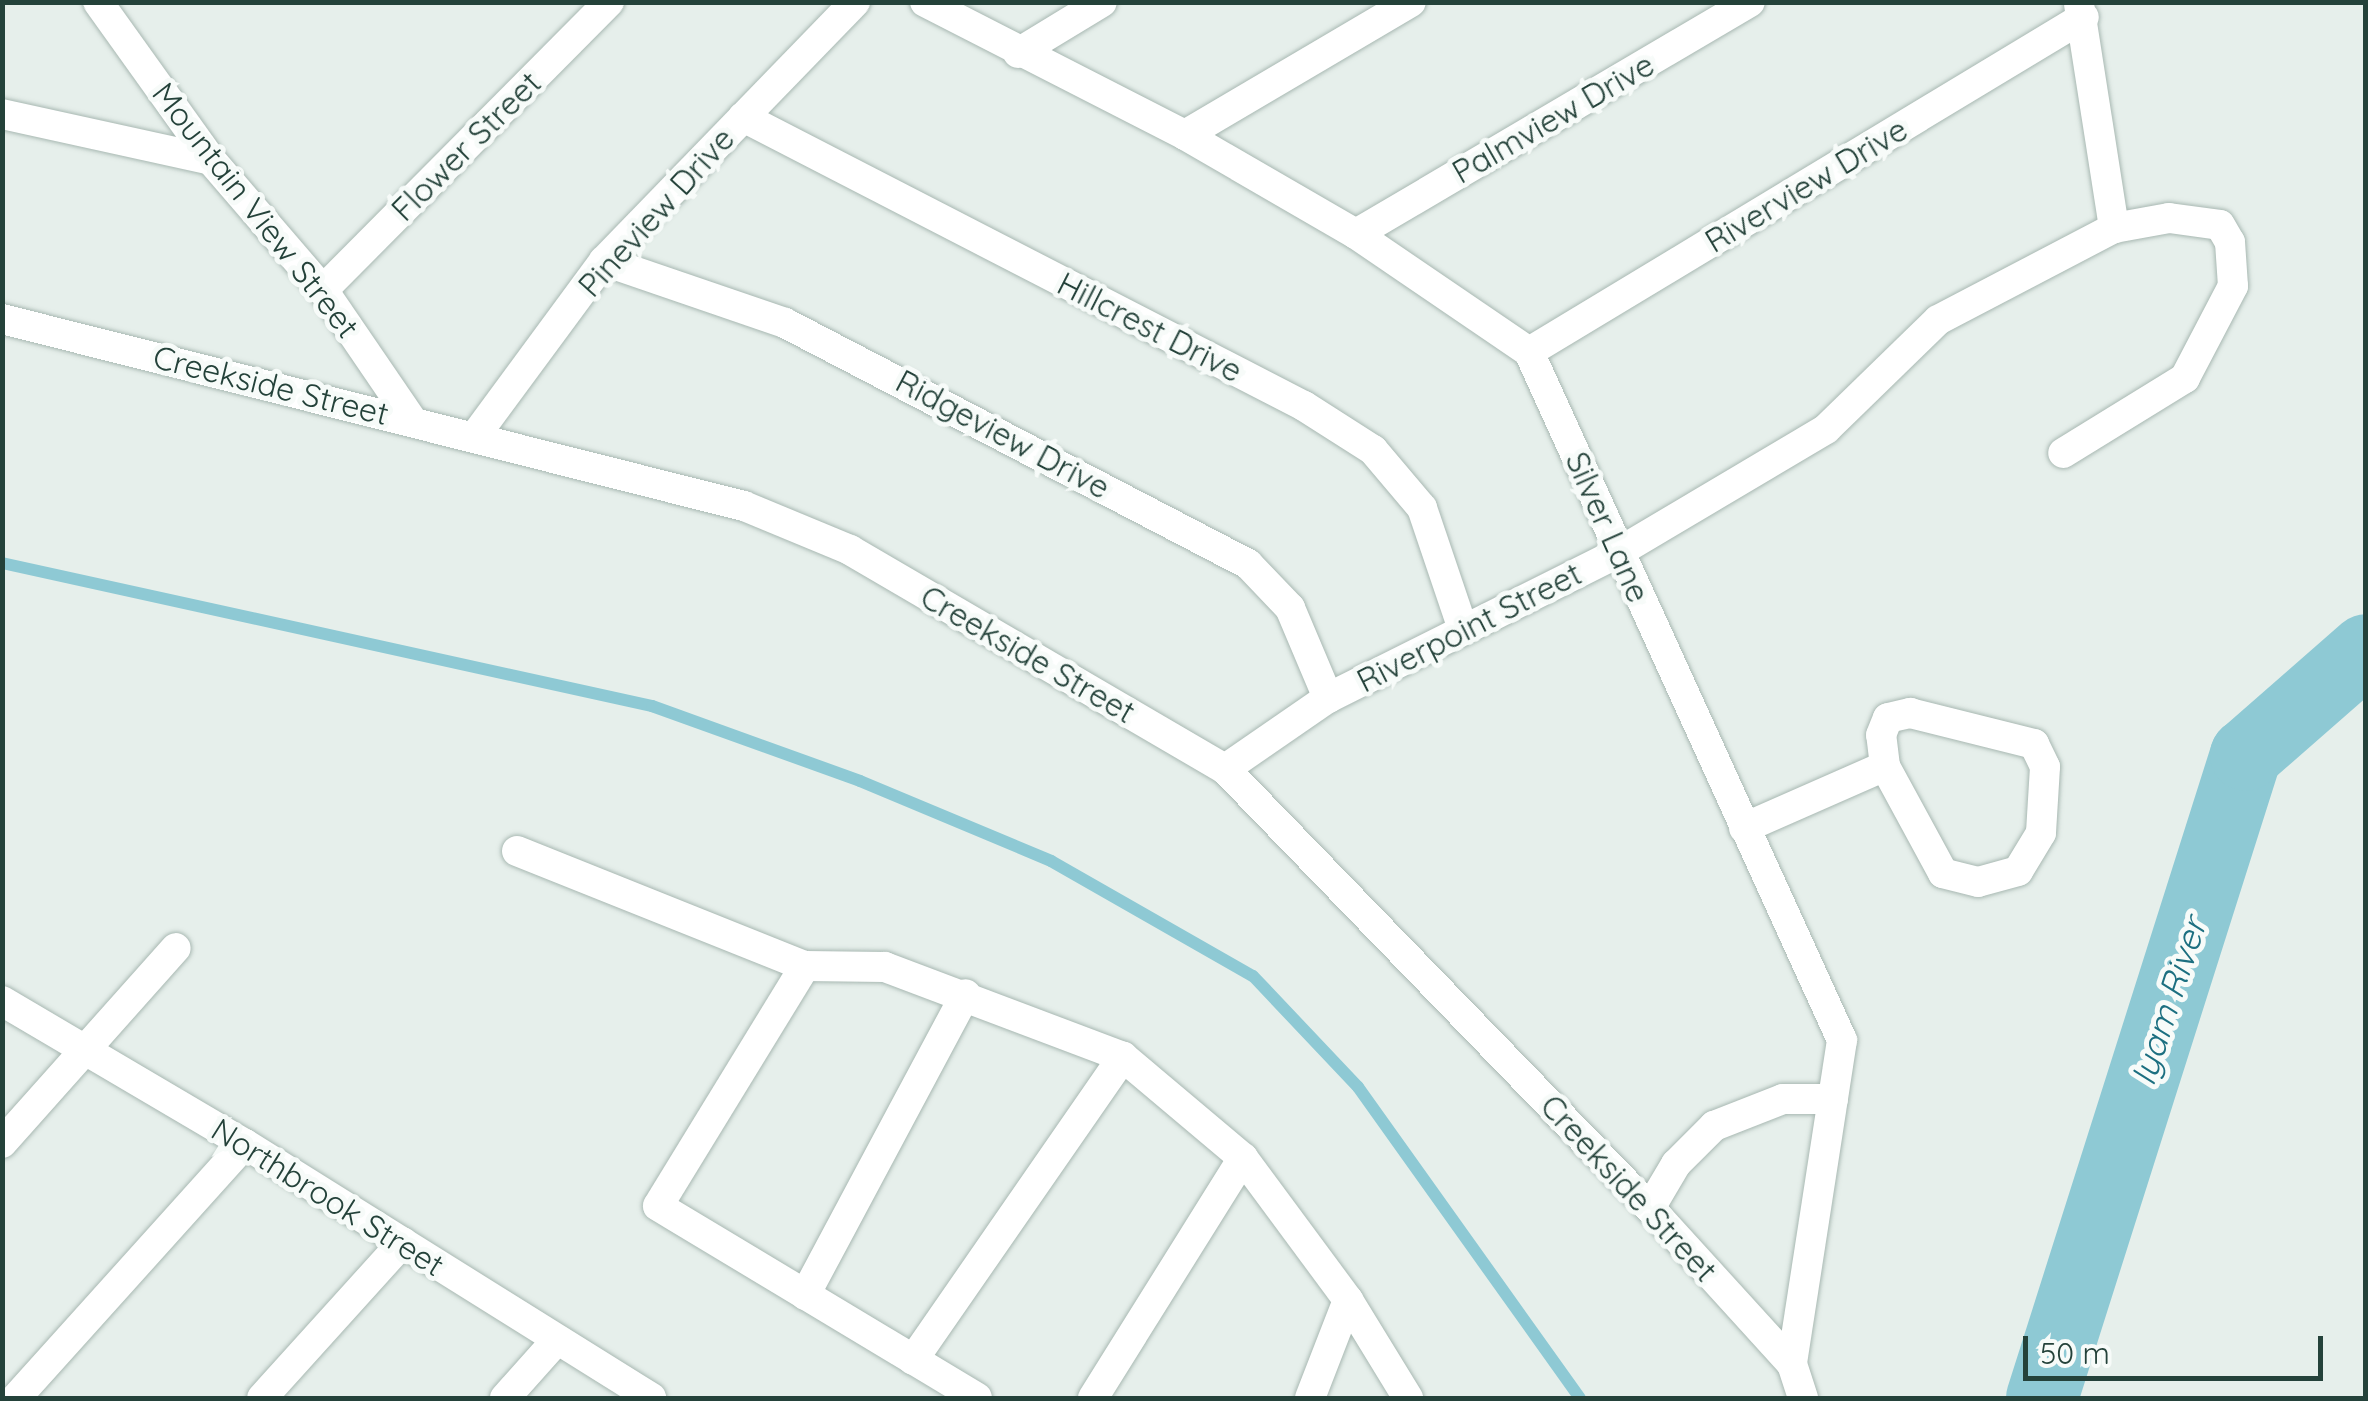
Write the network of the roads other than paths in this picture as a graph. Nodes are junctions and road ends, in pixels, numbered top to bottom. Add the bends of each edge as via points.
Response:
1 (98, 2) edge
2 (609, 2) edge
3 (855, 2) edge
4 (925, 2) edge
5 (1102, 2) edge
6 (1411, 2) edge
7 (1750, 2) edge
8 (2081, 10) edge
9 (1018, 53) junction
10 (2, 114) edge
11 (742, 118) junction
12 (1185, 135) junction
13 (210, 160) junction
14 (2114, 228) junction
15 (1356, 234) junction
16 (604, 261) junction
17 (324, 290) junction
18 (2, 319) edge
19 (1529, 352) junction
20 (411, 419) junction
21 (474, 436) junction
22 (2064, 453) dead end
23 (1619, 552) junction
24 (1463, 629) junction
25 (1328, 698) junction
26 (1885, 766) junction
27 (1224, 769) junction
28 (1744, 828) junction
29 (518, 852) dead end
30 (176, 948) dead end
31 (805, 966) junction
32 (966, 994) junction
33 (2, 1001) edge
34 (88, 1051) junction
35 (1124, 1057) junction
36 (1833, 1098) junction
37 (2, 1143) edge
38 (245, 1144) junction
39 (1243, 1158) junction
40 (1650, 1208) junction
41 (403, 1242) junction
42 (806, 1295) junction
43 (1348, 1300) junction
44 (556, 1341) junction
45 (913, 1360) junction
46 (1792, 1364) junction
47 (16, 1398) edge
48 (262, 1398) edge
49 (505, 1398) edge
50 (650, 1398) edge
51 (977, 1398) edge
52 (1092, 1398) edge
53 (1310, 1398) edge
54 (1408, 1398) edge
55 (1803, 1398) edge

1 - 13 street, Mountain View Street
2 - 17 street, Flower Street
3 - 11 street, Pineview Drive
4 - 9 street
5 - 9 street
6 - 12 street
7 - 15 street, Palmview Drive
8 - 14 street
8 - 19 street, Riverview Drive
9 - 12 street
10 - 13 street
11 - 16 street, Pineview Drive
11 - 24 street, Hillcrest Drive via 1304,406 1373,450 1422,508
12 - 15 street
13 - 17 street, Mountain View Street
14 - 22 street, Riverpoint Street via 2168,218 2220,225 2230,242 2233,286 2186,378
14 - 23 street, Riverpoint Street via 1938,320 1826,429
15 - 19 street
16 - 21 street, Pineview Drive
16 - 25 street, Ridgeview Drive via 786,323 1248,564 1290,608
17 - 20 street, Mountain View Street
18 - 20 street, Creekside Street
19 - 23 street, Silver Lane
20 - 21 street, Creekside Street
21 - 27 street, Creekside Street via 744,506 850,550
23 - 24 street, Riverpoint Street
23 - 28 street, Silver Lane
24 - 25 street, Riverpoint Street
25 - 27 street, Riverpoint Street
26 - 26 street via 1943,873 1978,882 2018,871 2041,833 2045,767 2034,744 1910,712 1888,718 1881,735
26 - 28 street
27 - 40 street, Creekside Street
28 - 36 street, Silver Lane via 1842,1040
29 - 31 street
30 - 34 street
31 - 32 street via 885,967
31 - 42 street via 658,1206
32 - 35 street
32 - 42 street
33 - 34 street, Northbrook Street
34 - 37 street
34 - 38 street, Northbrook Street
35 - 39 street
35 - 45 street
36 - 40 street via 1782,1099 1734,1114 1676,1164
36 - 46 street, Silver Lane
38 - 41 street, Northbrook Street
38 - 47 street
39 - 43 street
39 - 52 street
40 - 46 street, Creekside Street
41 - 44 street, Northbrook Street
41 - 48 street
42 - 45 street
43 - 53 street
43 - 54 street
44 - 49 street
44 - 50 street, Northbrook Street
45 - 51 street
46 - 55 street, Creekside Street

